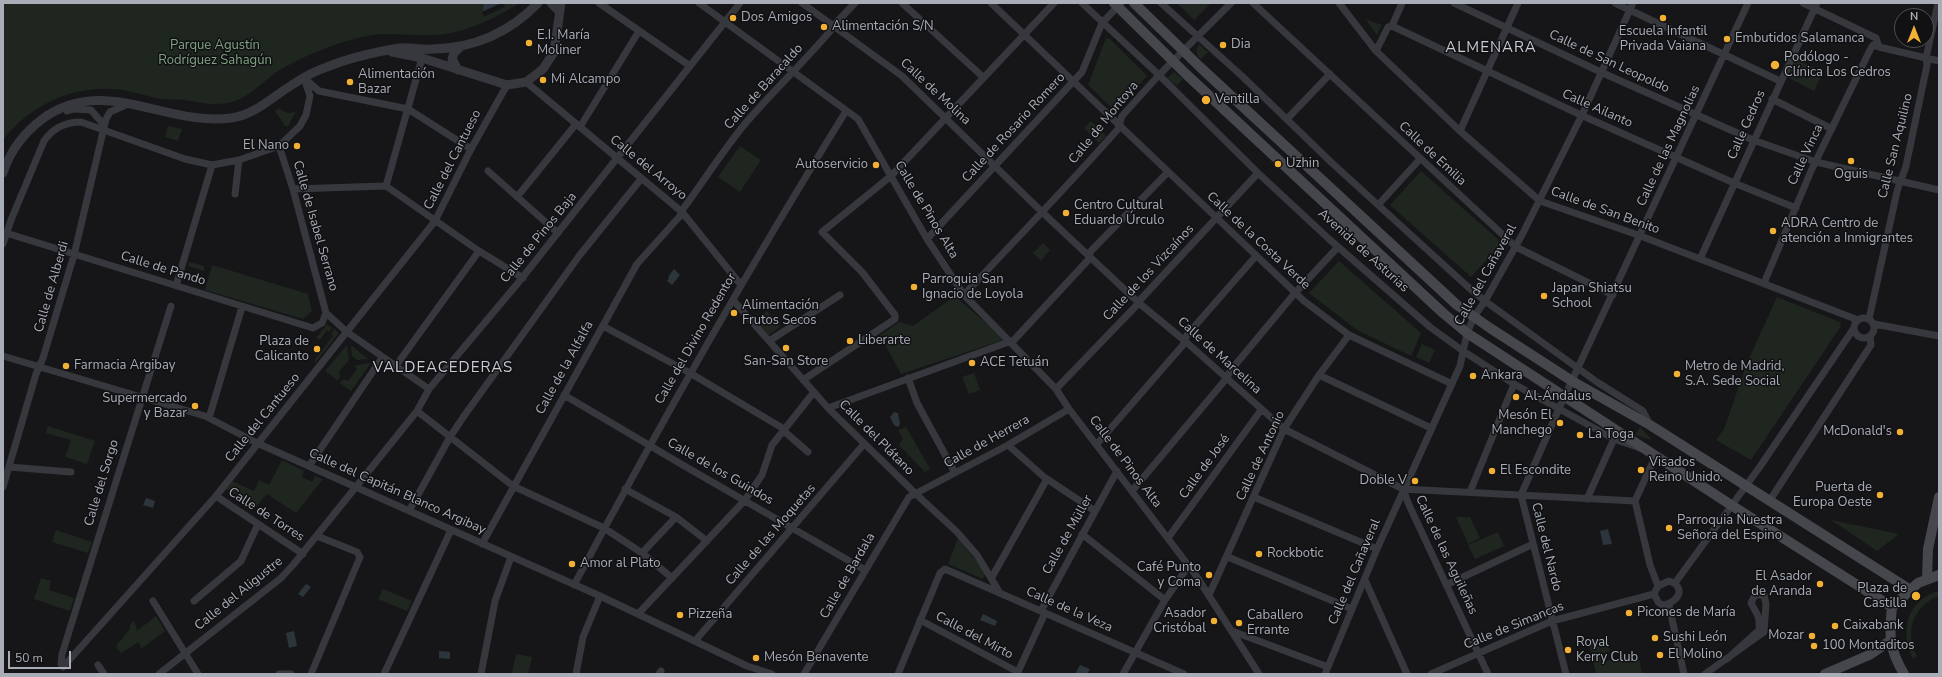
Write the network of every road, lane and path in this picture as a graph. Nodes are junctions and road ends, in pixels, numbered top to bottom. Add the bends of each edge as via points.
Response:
1 (538, 3) edge
2 (551, 3) edge
3 (599, 3) edge
4 (699, 3) edge
5 (740, 3) edge
6 (802, 3) edge
7 (855, 3) edge
8 (902, 3) edge
9 (991, 3) edge
10 (1054, 3) edge
11 (1082, 3) edge
12 (1134, 3) edge
13 (1161, 3) edge
14 (1231, 3) edge
15 (1253, 3) edge
16 (1339, 3) edge
17 (1402, 3) edge
18 (1454, 3) edge
19 (1518, 3) edge
20 (1615, 3) edge
21 (1748, 3) edge
22 (1803, 3) edge
23 (1937, 3) edge
24 (1117, 4) edge
25 (1632, 6) edge
26 (1816, 6) edge
27 (561, 8) edge
28 (724, 21) junction
29 (1102, 23) junction
30 (833, 26) junction
31 (1392, 26) junction
32 (1506, 27) junction
33 (639, 31) junction
34 (1023, 34) junction
35 (1199, 36) junction
36 (460, 46) junction
37 (1879, 47) junction
38 (1184, 50) junction
39 (1376, 51) junction
40 (387, 52) junction
41 (1725, 54) junction
42 (422, 58) junction
43 (1926, 58) junction
44 (1939, 61) edge
45 (1173, 62) junction
46 (690, 66) junction
47 (458, 70) junction
48 (793, 71) junction
49 (1487, 72) junction
50 (1602, 72) junction
51 (1330, 74) junction
52 (1159, 75) junction
53 (983, 76) junction
54 (304, 78) junction
55 (1073, 80) junction
56 (1780, 81) junction
57 (526, 82) junction
58 (507, 85) junction
59 (1772, 99) junction
60 (129, 103) junction
61 (408, 109) junction
62 (846, 111) junction
63 (1582, 115) junction
64 (1697, 116) junction
65 (44, 118) junction
66 (945, 118) junction
67 (1287, 119) junction
68 (1120, 124) junction
69 (578, 126) junction
70 (104, 128) junction
71 (1832, 129) junction
72 (1460, 131) junction
73 (1753, 140) junction
74 (280, 146) junction
75 (471, 148) junction
76 (1678, 158) junction
77 (617, 159) junction
78 (1420, 159) junction
79 (239, 160) junction
80 (1816, 162) junction
81 (212, 164) junction
82 (996, 166) junction
83 (488, 171) dead end
84 (1168, 172) junction
85 (3, 173) edge
86 (1258, 173) junction
87 (891, 176) junction
88 (641, 179) junction
89 (1902, 182) junction
90 (1734, 183) junction
91 (386, 186) junction
92 (293, 189) junction
93 (1939, 190) edge
94 (235, 194) dead end
95 (517, 197) junction
96 (1540, 200) junction
97 (1378, 205) junction
98 (1796, 208) junction
99 (1041, 211) junction
100 (682, 212) junction
101 (1216, 218) junction
102 (435, 221) junction
103 (6, 233) junction
104 (558, 234) junction
105 (1640, 236) junction
106 (927, 239) junction
107 (3, 244) edge
108 (1338, 247) junction
109 (1516, 247) junction
110 (479, 251) junction
111 (74, 256) junction
112 (1256, 256) junction
113 (1090, 258) junction
114 (1700, 258) junction
115 (523, 278) junction
116 (1764, 283) junction
117 (741, 285) junction
118 (176, 286) junction
119 (1295, 293) junction
120 (840, 295) dead end
121 (964, 295) junction
122 (1613, 295) junction
123 (733, 300) junction
124 (1486, 301) junction
125 (1139, 303) junction
126 (171, 307) dead end
127 (242, 307) junction
128 (326, 313) junction
129 (1474, 317) junction
130 (1858, 320) junction
131 (1871, 321) junction
132 (603, 326) junction
133 (1854, 328) junction
134 (347, 332) junction
135 (1467, 333) junction
136 (1349, 335) junction
137 (1870, 336) junction
138 (1939, 336) edge
139 (1010, 340) junction
140 (1185, 340) junction
141 (769, 341) junction
142 (1463, 352) junction
143 (3, 356) edge
144 (382, 358) junction
145 (40, 367) junction
146 (395, 367) junction
147 (1579, 368) junction
148 (690, 373) junction
149 (1319, 375) junction
150 (908, 378) junction
151 (1226, 378) junction
152 (803, 380) junction
153 (1572, 381) junction
154 (1452, 384) junction
155 (1514, 384) junction
156 (429, 389) junction
157 (1056, 389) junction
158 (814, 392) junction
159 (564, 395) junction
160 (141, 397) junction
161 (1564, 397) junction
162 (828, 408) junction
163 (1560, 408) junction
164 (1069, 409) junction
165 (1262, 410) junction
166 (417, 411) junction
167 (209, 418) junction
168 (1650, 425) junction
169 (1431, 428) junction
170 (784, 429) junction
171 (1284, 429) junction
172 (450, 437) junction
173 (1614, 440) junction
174 (257, 443) junction
175 (864, 444) junction
176 (1096, 444) junction
177 (649, 445) junction
178 (1008, 445) junction
179 (1644, 449) junction
180 (808, 452) dead end
181 (1655, 457) junction
182 (309, 466) junction
183 (9, 467) junction
184 (1117, 471) junction
185 (71, 472) dead end
186 (955, 473) junction
187 (1047, 479) junction
188 (1745, 485) junction
189 (3, 486) edge
190 (513, 486) junction
191 (355, 487) junction
192 (625, 488) junction
193 (1403, 489) junction
194 (1132, 491) junction
195 (1470, 492) junction
196 (916, 494) junction
197 (1521, 495) junction
198 (216, 496) junction
199 (1939, 496) edge
200 (1254, 498) junction
201 (1588, 499) junction
202 (744, 500) junction
203 (1770, 500) junction
204 (1635, 501) junction
205 (1731, 506) junction
206 (409, 511) junction
207 (1095, 511) junction
208 (676, 517) junction
209 (258, 524) junction
210 (604, 528) junction
211 (794, 528) junction
212 (450, 530) junction
213 (1082, 534) junction
214 (317, 536) junction
215 (1168, 538) junction
216 (708, 541) junction
217 (482, 544) junction
218 (1533, 544) junction
219 (1377, 549) junction
220 (642, 553) junction
221 (303, 554) junction
222 (511, 557) junction
223 (1228, 557) junction
224 (1189, 565) junction
225 (865, 570) junction
226 (1939, 576) edge
227 (672, 578) junction
228 (992, 578) junction
229 (1927, 578) junction
230 (1365, 580) junction
231 (1675, 583) junction
232 (574, 585) junction
233 (1446, 585) junction
234 (1658, 586) junction
235 (1909, 589) junction
236 (1000, 593) junction
237 (1654, 594) junction
238 (1209, 595) junction
239 (600, 596) junction
240 (1165, 600) junction
241 (152, 601) dead end
242 (194, 601) dead end
243 (1669, 605) junction
244 (1892, 608) junction
245 (1352, 609) junction
246 (1043, 612) junction
247 (638, 614) junction
248 (920, 620) junction
249 (1552, 621) junction
250 (1232, 631) junction
251 (694, 641) junction
252 (1890, 641) junction
253 (1478, 652) junction
254 (185, 653) junction
255 (1136, 653) junction
256 (1727, 659) junction
257 (98, 665) dead end
258 (63, 667) joint
259 (1326, 670) edge
260 (1018, 673) edge
261 (104, 674) edge
262 (160, 674) edge
263 (198, 674) edge
264 (279, 674) edge
265 (291, 674) edge
266 (311, 674) edge
267 (384, 674) edge
268 (481, 674) edge
269 (576, 674) edge
270 (772, 674) edge
271 (804, 674) edge
272 (898, 674) edge
273 (1123, 674) edge
274 (1184, 674) edge
275 (1259, 674) edge
276 (1407, 674) edge
277 (1432, 674) edge
278 (1488, 674) edge
279 (1566, 674) edge
280 (1684, 674) edge
281 (1705, 674) edge
282 (1825, 674) edge
283 (1904, 674) edge

1 - 36 street via 510,27 487,38
2 - 27 street
3 - 33 street
4 - 28 street, Calle de Pinos Alta
5 - 28 street, Calle de Pinos Baja
6 - 30 street, Calle de Molina
7 - 30 street, Calle de Baracaldo
8 - 53 street
9 - 34 street, Calle de la Costa Verde
10 - 34 street
11 - 29 street, Avenida de Asturias
12 - 38 main road, Avenida de Asturias
13 - 35 street, Avenida de Asturias
14 - 35 street, Calle de Montoya
15 - 51 street, Calle de Emilia
16 - 39 street, Calle de San Benito
17 - 31 street
18 - 32 street, Calle de San Leopoldo
19 - 32 street
20 - 25 street
21 - 41 street, Calle de las Magnolias
22 - 26 street
23 - 43 street, Calle San Aquilino
24 - 29 street, Avenida de Asturias
24 - 45 main road, Avenida de Asturias
25 - 41 street
25 - 50 street, Calle del Cañaveral
26 - 37 street via 1876,38
26 - 56 street, Calle Cedros
27 - 57 street via 554,52 550,61
28 - 46 street, Calle de Pinos Baja
28 - 48 street, Calle de Pinos Alta
29 - 52 street, Avenida de Asturias
29 - 55 street, Calle de Rosario Romero via 1082,72
30 - 48 street, Calle de Baracaldo
30 - 66 street, Calle de Molina via 902,76
31 - 39 street via 1388,27
31 - 49 street, Calle Ailanto
32 - 49 street
32 - 50 street, Calle de San Leopoldo
33 - 46 street
33 - 69 street
34 - 53 street
34 - 55 street, Calle de la Costa Verde
35 - 38 street, Calle de Montoya
35 - 67 street, Avenida de Asturias
36 - 40 street via 431,49 401,48
36 - 47 street via 452,59
37 - 43 street
37 - 71 street, Calle Vinca via 1873,45 1870,50
38 - 45 street, Calle de Montoya
38 - 129 main road, Avenida de Asturias via 1430,280
39 - 72 street, Calle de San Benito
40 - 42 street
40 - 54 street via 357,57 326,67
41 - 56 street
41 - 64 street, Calle de las Magnolias
42 - 47 street
42 - 61 street
43 - 44 street
43 - 89 street, Calle San Aquilino via 1927,65
45 - 52 street, Calle de Montoya
45 - 135 main road, Avenida de Asturias via 1439,310
46 - 77 street, Calle de Pinos Baja
47 - 58 street
48 - 62 street, Calle de Pinos Alta
48 - 100 street, Calle de Baracaldo via 743,126
49 - 63 street, Calle Ailanto
49 - 72 street
50 - 63 street, Calle del Cañaveral
50 - 64 street, Calle de San Leopoldo
51 - 67 street
51 - 78 street, Calle de Emilia
52 - 68 street, Calle de Montoya via 1122,116
52 - 86 street, Avenida de Asturias
53 - 66 street
54 - 60 street via 262,106 233,118 210,120
54 - 61 street via 319,91
54 - 74 street via 310,96 306,115 300,126
55 - 68 street, Calle de la Costa Verde
55 - 82 street, Calle de Rosario Romero
56 - 59 street, Calle Cedros
57 - 58 street
57 - 69 street, Calle del Arroyo
58 - 75 street, Calle del Cantueso
59 - 71 street
59 - 73 street, Calle Cedros
60 - 65 street via 88,101 62,108
60 - 70 street, Calle de Alberdi via 110,112
61 - 75 street
61 - 91 street
62 - 87 street, Calle de Pinos Alta via 858,119
62 - 117 street, Calle del Divino Redentor
63 - 76 street, Calle Ailanto
63 - 96 street, Calle del Cañaveral
64 - 73 street, Calle de San Leopoldo
64 - 76 street, Calle de las Magnolias
65 - 70 street via 74,109 87,109 95,112
65 - 85 street via 19,142
66 - 82 street, Calle de Molina
66 - 87 street
67 - 97 street, Avenida de Asturias
68 - 84 street, Calle de la Costa Verde
68 - 99 street, Calle de Montoya via 1057,197
69 - 77 street, Calle del Arroyo
69 - 95 street
70 - 81 street via 164,153
70 - 103 street via 75,122 49,133
70 - 111 street, Calle de Alberdi
71 - 80 street, Calle Vinca
72 - 96 street, Calle de San Benito
73 - 80 street, Calle de San Leopoldo
73 - 90 street, Calle Cedros
74 - 79 street
74 - 92 street, Calle de Isabel Serrano
75 - 102 street, Calle del Cantueso
76 - 90 street, Calle Ailanto
76 - 105 street, Calle de las Magnolias
77 - 88 street, Calle del Arroyo
77 - 104 street, Calle de Pinos Baja
78 - 97 street
78 - 109 street, Calle de Emilia
79 - 81 street
79 - 94 street
80 - 89 street, Calle de San Leopoldo
80 - 98 street, Calle Vinca
81 - 118 street
82 - 99 street, Calle de Molina
82 - 106 street, Calle de Rosario Romero
83 - 95 street
84 - 101 street, Calle de la Costa Verde
84 - 113 street via 1090,252
86 - 101 street, Calle de los Vizcaínos
86 - 108 street, Avenida de Asturias
87 - 106 street, Calle de Pinos Alta
87 - 152 street via 822,232 862,272 895,315 894,321
88 - 100 street, Calle del Arroyo
88 - 172 street via 579,256
89 - 93 street, Calle de San Leopoldo
89 - 131 street, Calle San Aquilino via 1896,196
90 - 98 street, Calle Ailanto
90 - 114 street, Calle Cedros
91 - 92 street
91 - 102 street
92 - 128 street, Calle de Isabel Serrano
95 - 104 street
96 - 105 street, Calle de San Benito
96 - 109 street, Calle del Cañaveral
97 - 124 street, Avenida de Asturias
98 - 116 street, Calle Vinca
99 - 113 street, Calle de Marcelina
99 - 121 street, Calle de Montoya
100 - 117 street, Calle del Arroyo
100 - 132 street, Calle de la Alfalfa via 637,264
101 - 112 street, Calle de la Costa Verde
101 - 125 street, Calle de los Vizcaínos
102 - 110 street
102 - 134 street, Calle del Cantueso
103 - 107 street
103 - 111 street, Calle de Pando
104 - 115 street, Calle de Pinos Baja
105 - 114 street, Calle de San Benito
105 - 122 street, Calle de las Magnolias
106 - 121 street, Calle de Pinos Alta
108 - 119 street
108 - 142 street, Avenida de Asturias via 1430,328
109 - 122 street, Calle de Emilia
109 - 124 street, Calle del Cañaveral
110 - 115 street
110 - 146 street
111 - 118 street, Calle de Pando
111 - 145 street, Calle de Alberdi
112 - 119 street, Calle de la Costa Verde
112 - 140 street
113 - 125 street, Calle de Marcelina
113 - 139 street via 1014,340
114 - 116 street, Calle de San Benito
115 - 156 street, Calle de Pinos Baja
116 - 130 street, Calle de San Benito
117 - 123 street, Calle del Divino Redentor
118 - 127 street, Calle de Pando
119 - 136 street, Calle de la Costa Verde
119 - 151 street
120 - 141 street
121 - 139 street, Calle de Pinos Alta
122 - 147 street, Calle de las Magnolias
123 - 141 street, Calle del Plátano
123 - 148 street, Calle del Divino Redentor
124 - 129 street, Calle del Cañaveral
124 - 147 street, Avenida de Asturias
125 - 140 street, Calle de Marcelina
125 - 157 street, Calle de los Vizcaínos
126 - 160 street, Calle del Sorgo
127 - 128 street, Calle de Pando via 313,328 322,323
127 - 167 street
128 - 134 street
129 - 135 street, Calle del Cañaveral
129 - 153 main road, Avenida de Asturias
130 - 131 street via 1862,318
130 - 133 street
131 - 137 street via 1874,331
131 - 138 street
132 - 148 street
132 - 159 street, Calle de la Alfalfa
133 - 137 street via 1858,336
133 - 188 street via 1760,468
134 - 144 street
134 - 174 street, Calle del Cantueso
135 - 142 street, Calle del Cañaveral
135 - 161 main road, Avenida de Asturias
136 - 149 street, Calle de Antonio
136 - 154 street, Calle de la Costa Verde
137 - 203 street via 1871,345
139 - 150 street
139 - 157 street, Calle de Pinos Alta
140 - 151 street, Calle de Marcelina
140 - 176 street
141 - 152 street, Calle del Plátano
142 - 154 street, Calle del Cañaveral
142 - 155 street, Avenida de Asturias
143 - 145 street, Calle del Capitán Blanco Argibay
144 - 146 street
144 - 182 street
145 - 160 street, Calle del Capitán Blanco Argibay
145 - 183 street, Calle de Alberdi
146 - 156 street
147 - 153 street, Calle de las Magnolias
147 - 168 street, Avenida de Asturias via 1643,411
148 - 170 street
148 - 177 street, Calle del Divino Redentor
149 - 169 street
149 - 171 street, Calle de Antonio
150 - 162 street
150 - 186 street via 917,403
151 - 165 street, Calle de Marcelina
151 - 194 street
152 - 158 street, Calle del Plátano
153 - 161 street, Calle de las Magnolias
153 - 168 main road, Avenida de Asturias
154 - 169 street, Calle del Cañaveral
155 - 163 street, Avenida de Asturias
155 - 195 street
156 - 166 street, Calle de Pinos Baja
157 - 164 street, Calle de Pinos Alta
158 - 162 street, Calle del Plátano
158 - 170 street
159 - 177 street, Calle de los Guindos
159 - 190 street, Calle de la Alfalfa
160 - 167 street, Calle del Capitán Blanco Argibay
160 - 258 street, Calle del Sorgo via 62,654
161 - 163 street, Calle de las Magnolias
161 - 179 main road, Avenida de Asturias
162 - 175 street, Calle del Plátano
163 - 173 street, Avenida de Asturias
163 - 197 street, Calle de las Magnolias
164 - 176 street, Calle de Pinos Alta
164 - 178 street, Calle de Herrera
165 - 171 street, Calle de Marcelina
165 - 215 street, Calle de José
166 - 172 street
166 - 191 street, Calle de Pinos Baja
167 - 174 street, Calle del Capitán Blanco Argibay
168 - 188 main road, Avenida de Asturias
169 - 193 street, Calle del Cañaveral
170 - 180 street
170 - 202 street via 769,450 762,475
171 - 193 street, Calle de Marcelina
171 - 200 street, Calle de Antonio
172 - 190 street
172 - 206 street
173 - 179 street, Avenida de Asturias
173 - 201 street
174 - 182 street, Calle del Capitán Blanco Argibay
174 - 198 street, Calle del Cantueso
175 - 196 street, Calle del Plátano
175 - 211 street, Calle de las Moquetas
176 - 184 street, Calle de Pinos Alta
177 - 192 street, Calle del Divino Redentor
177 - 202 street, Calle de los Guindos
178 - 186 street, Calle de Herrera
178 - 187 street
179 - 181 main road, Avenida de Asturias
181 - 204 street
181 - 205 main road, Avenida de Asturias
182 - 191 street, Calle del Capitán Blanco Argibay
183 - 185 street
183 - 189 street, Calle de Alberdi
184 - 194 street, Calle de Pinos Alta
184 - 207 street, Calle de Müller
186 - 196 street, Calle de Herrera
187 - 207 street
187 - 228 street
188 - 203 main road, Avenida de Asturias
188 - 205 street
190 - 210 street
190 - 217 street, Calle de la Alfalfa
191 - 206 street, Calle del Capitán Blanco Argibay
191 - 214 street, Calle del Aligustre
192 - 208 street
192 - 210 street, Calle del Divino Redentor
193 - 195 street
193 - 219 street, Calle del Cañaveral
193 - 233 street, Calle de las Aguileñas
194 - 215 street, Calle de Pinos Alta
195 - 197 street
196 - 225 street, Calle de Bardala via 909,497
196 - 228 street, Calle del Plátano via 957,532
197 - 201 street
197 - 218 street, Calle del Nardo
198 - 209 street, Calle de Torres
198 - 258 street, Calle del Cantueso
199 - 229 main road via 1928,549
200 - 219 street
200 - 223 street, Calle de Antonio
201 - 204 street
202 - 211 street, Calle de los Guindos
202 - 216 street
203 - 235 main road, Avenida de Asturias
204 - 234 street via 1651,569
205 - 231 street
205 - 244 main road, Avenida de Asturias
206 - 212 street, Calle del Capitán Blanco Argibay
207 - 213 street, Calle de Müller
208 - 216 street
208 - 220 street
209 - 221 street, Calle de Torres
209 - 242 street via 241,561
210 - 220 street
210 - 232 street, Calle del Divino Redentor
211 - 225 street, Calle de los Guindos
211 - 251 street, Calle de las Moquetas
212 - 217 street, Calle del Capitán Blanco Argibay
212 - 267 street
213 - 240 street
213 - 246 street, Calle de Müller
214 - 221 street, Calle del Aligustre
214 - 266 street, Calle de Torres via 356,552 360,557
215 - 224 street, Calle de Pinos Alta
216 - 227 street
217 - 222 street, Calle del Capitán Blanco Argibay
218 - 233 street
218 - 249 street, Calle del Nardo
219 - 230 street, Calle del Cañaveral
220 - 227 street
221 - 254 street, Calle del Aligustre via 280,578
222 - 232 street, Calle del Capitán Blanco Argibay
222 - 268 street via 495,602
223 - 238 street, Calle de Antonio
223 - 245 street
224 - 238 street, Calle de Pinos Alta
224 - 240 street
225 - 271 street, Calle de Bardala
226 - 229 main road
227 - 247 street
228 - 236 street, Calle del Plátano
229 - 235 main road
230 - 245 street, Calle del Cañaveral
230 - 276 street
231 - 234 street via 1669,581
231 - 243 street via 1679,588 1678,595
232 - 239 street, Calle del Capitán Blanco Argibay
233 - 253 street, Calle de las Aguileñas
234 - 237 street
235 - 244 main road
236 - 246 street, Calle de la Veza
236 - 248 street, Calle de la Veza via 945,568 940,573
237 - 243 street via 1662,605
237 - 249 street, Calle de Simancas
238 - 250 street, Calle de Pinos Alta
239 - 247 street, Calle del Capitán Blanco Argibay
239 - 269 street via 583,637
240 - 255 street
241 - 254 street
243 - 280 street
244 - 252 main road
245 - 259 street, Calle del Cañaveral
246 - 255 street, Calle de la Veza
246 - 260 street, Calle de Müller
247 - 251 street, Calle del Capitán Blanco Argibay
248 - 260 street, Calle del Mirto
248 - 272 street
249 - 253 street, Calle de Simancas
249 - 279 street, Calle del Nardo
250 - 259 street
250 - 275 street, Calle de Pinos Alta
251 - 270 street, Calle del Capitán Blanco Argibay via 747,666
252 - 282 main road via 1869,655
252 - 283 main road via 1894,656
253 - 277 street, Calle de Simancas
253 - 278 street, Calle de las Aguileñas
254 - 262 street, Calle del Aligustre
254 - 263 street
255 - 273 street
255 - 274 street, Calle de la Veza
256 - 256 street via 1764,632 1764,595 1755,595 1751,603 1758,612 1759,630
256 - 281 street
257 - 261 street
264 - 265 street

